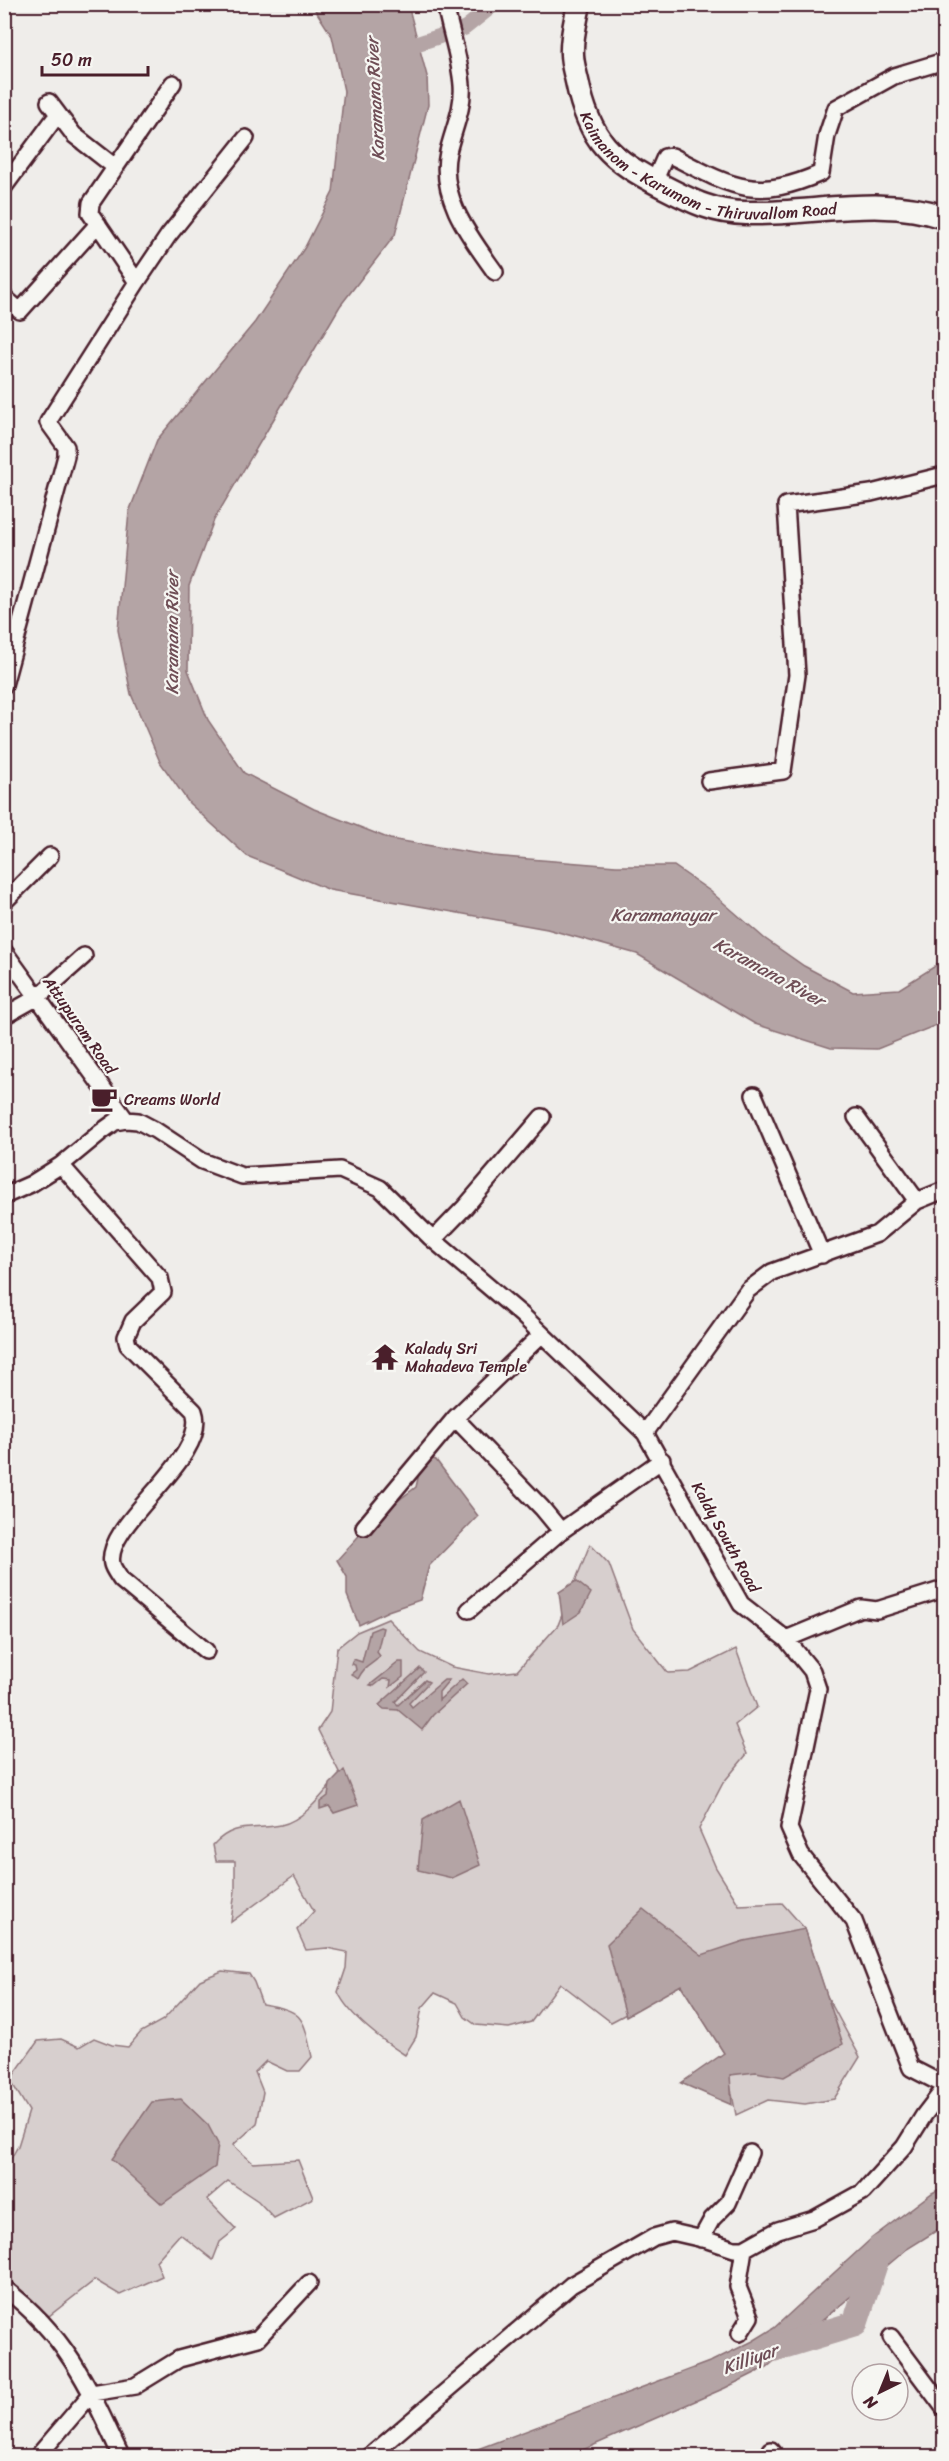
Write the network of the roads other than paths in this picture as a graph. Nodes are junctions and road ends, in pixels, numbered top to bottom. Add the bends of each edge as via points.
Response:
1 (445, 4) edge
2 (579, 4) edge
3 (945, 61) edge
4 (173, 83) dead end
5 (246, 138) dead end
6 (115, 167) junction
7 (654, 182) junction
8 (4, 187) edge
9 (945, 217) edge
10 (98, 224) junction
11 (495, 272) dead end
12 (137, 282) junction
13 (4, 297) edge
14 (945, 475) edge
15 (4, 686) edge
16 (709, 781) dead end
17 (51, 856) dead end
18 (4, 902) edge
19 (4, 951) edge
20 (84, 956) dead end
21 (38, 997) junction
22 (4, 1016) edge
23 (754, 1095) dead end
24 (542, 1116) dead end
25 (856, 1117) dead end
26 (126, 1120) junction
27 (61, 1165) junction
28 (945, 1190) edge
29 (4, 1196) edge
30 (917, 1201) junction
31 (433, 1240) junction
32 (822, 1255) junction
33 (542, 1334) junction
34 (455, 1418) junction
35 (645, 1433) junction
36 (662, 1460) junction
37 (364, 1527) dead end
38 (561, 1531) junction
39 (945, 1589) edge
40 (469, 1610) dead end
41 (786, 1639) junction
42 (206, 1651) dead end
43 (945, 2087) edge
44 (750, 2153) dead end
45 (701, 2239) junction
46 (744, 2249) junction
47 (309, 2283) dead end
48 (4, 2288) edge
49 (740, 2333) dead end
50 (891, 2337) dead end
51 (92, 2393) junction
52 (945, 2408) edge
53 (38, 2457) edge
54 (121, 2457) edge
55 (370, 2457) edge

1 - 11 street via 462,85 462,104 447,154 449,192 467,232
2 - 7 main road, Kaimanom - Karumom - Thiruvallom Road via 572,53 582,108 590,127 615,158
3 - 7 street via 894,76 836,108 821,173 792,185 755,190 717,179 672,156 665,157
4 - 6 street
5 - 12 street via 168,236
6 - 8 street via 74,135 53,108
6 - 10 street via 91,203 90,213
7 - 9 main road, Kaimanom - Karumom - Thiruvallom Road via 702,206 744,213 874,207
10 - 12 street
10 - 13 street via 20,311
12 - 15 street via 48,422 66,447 66,456
14 - 16 street via 871,493 786,505 797,675 783,771
17 - 18 street
19 - 21 street, Attupuram Road
20 - 21 street
21 - 22 street
21 - 26 street, Attupuram Road
23 - 32 street
24 - 31 street
25 - 30 street
26 - 27 street via 115,1122
26 - 31 street, Kaldy South Road via 138,1121 202,1161 242,1176 340,1170 380,1188
27 - 29 street
27 - 42 street via 160,1278 164,1292 133,1321 126,1337 128,1345 194,1411 198,1421 182,1456 123,1530 112,1551 112,1564 121,1580
28 - 30 street
30 - 32 street via 877,1234
31 - 33 street, Kaldy South Road
32 - 35 street via 772,1272 748,1290
33 - 34 street
33 - 35 street, Kaldy South Road
34 - 37 street
34 - 38 street
35 - 36 street, Kaldy South Road
36 - 38 street
36 - 41 street, Kaldy South Road via 741,1604
38 - 40 street
39 - 41 street via 877,1610 861,1608
41 - 43 street, Kaldy South Road via 812,1671 818,1689 789,1828 801,1855 854,1921 911,2068
43 - 46 street via 904,2147 863,2192 814,2219 778,2229
44 - 45 street via 728,2203 712,2219
45 - 46 street
45 - 55 street via 672,2232 654,2237 571,2284
46 - 49 street via 738,2288 750,2317
47 - 51 street via 258,2338 179,2359 135,2386
48 - 51 street via 31,2308 68,2352
50 - 52 street
51 - 53 street
51 - 54 street

